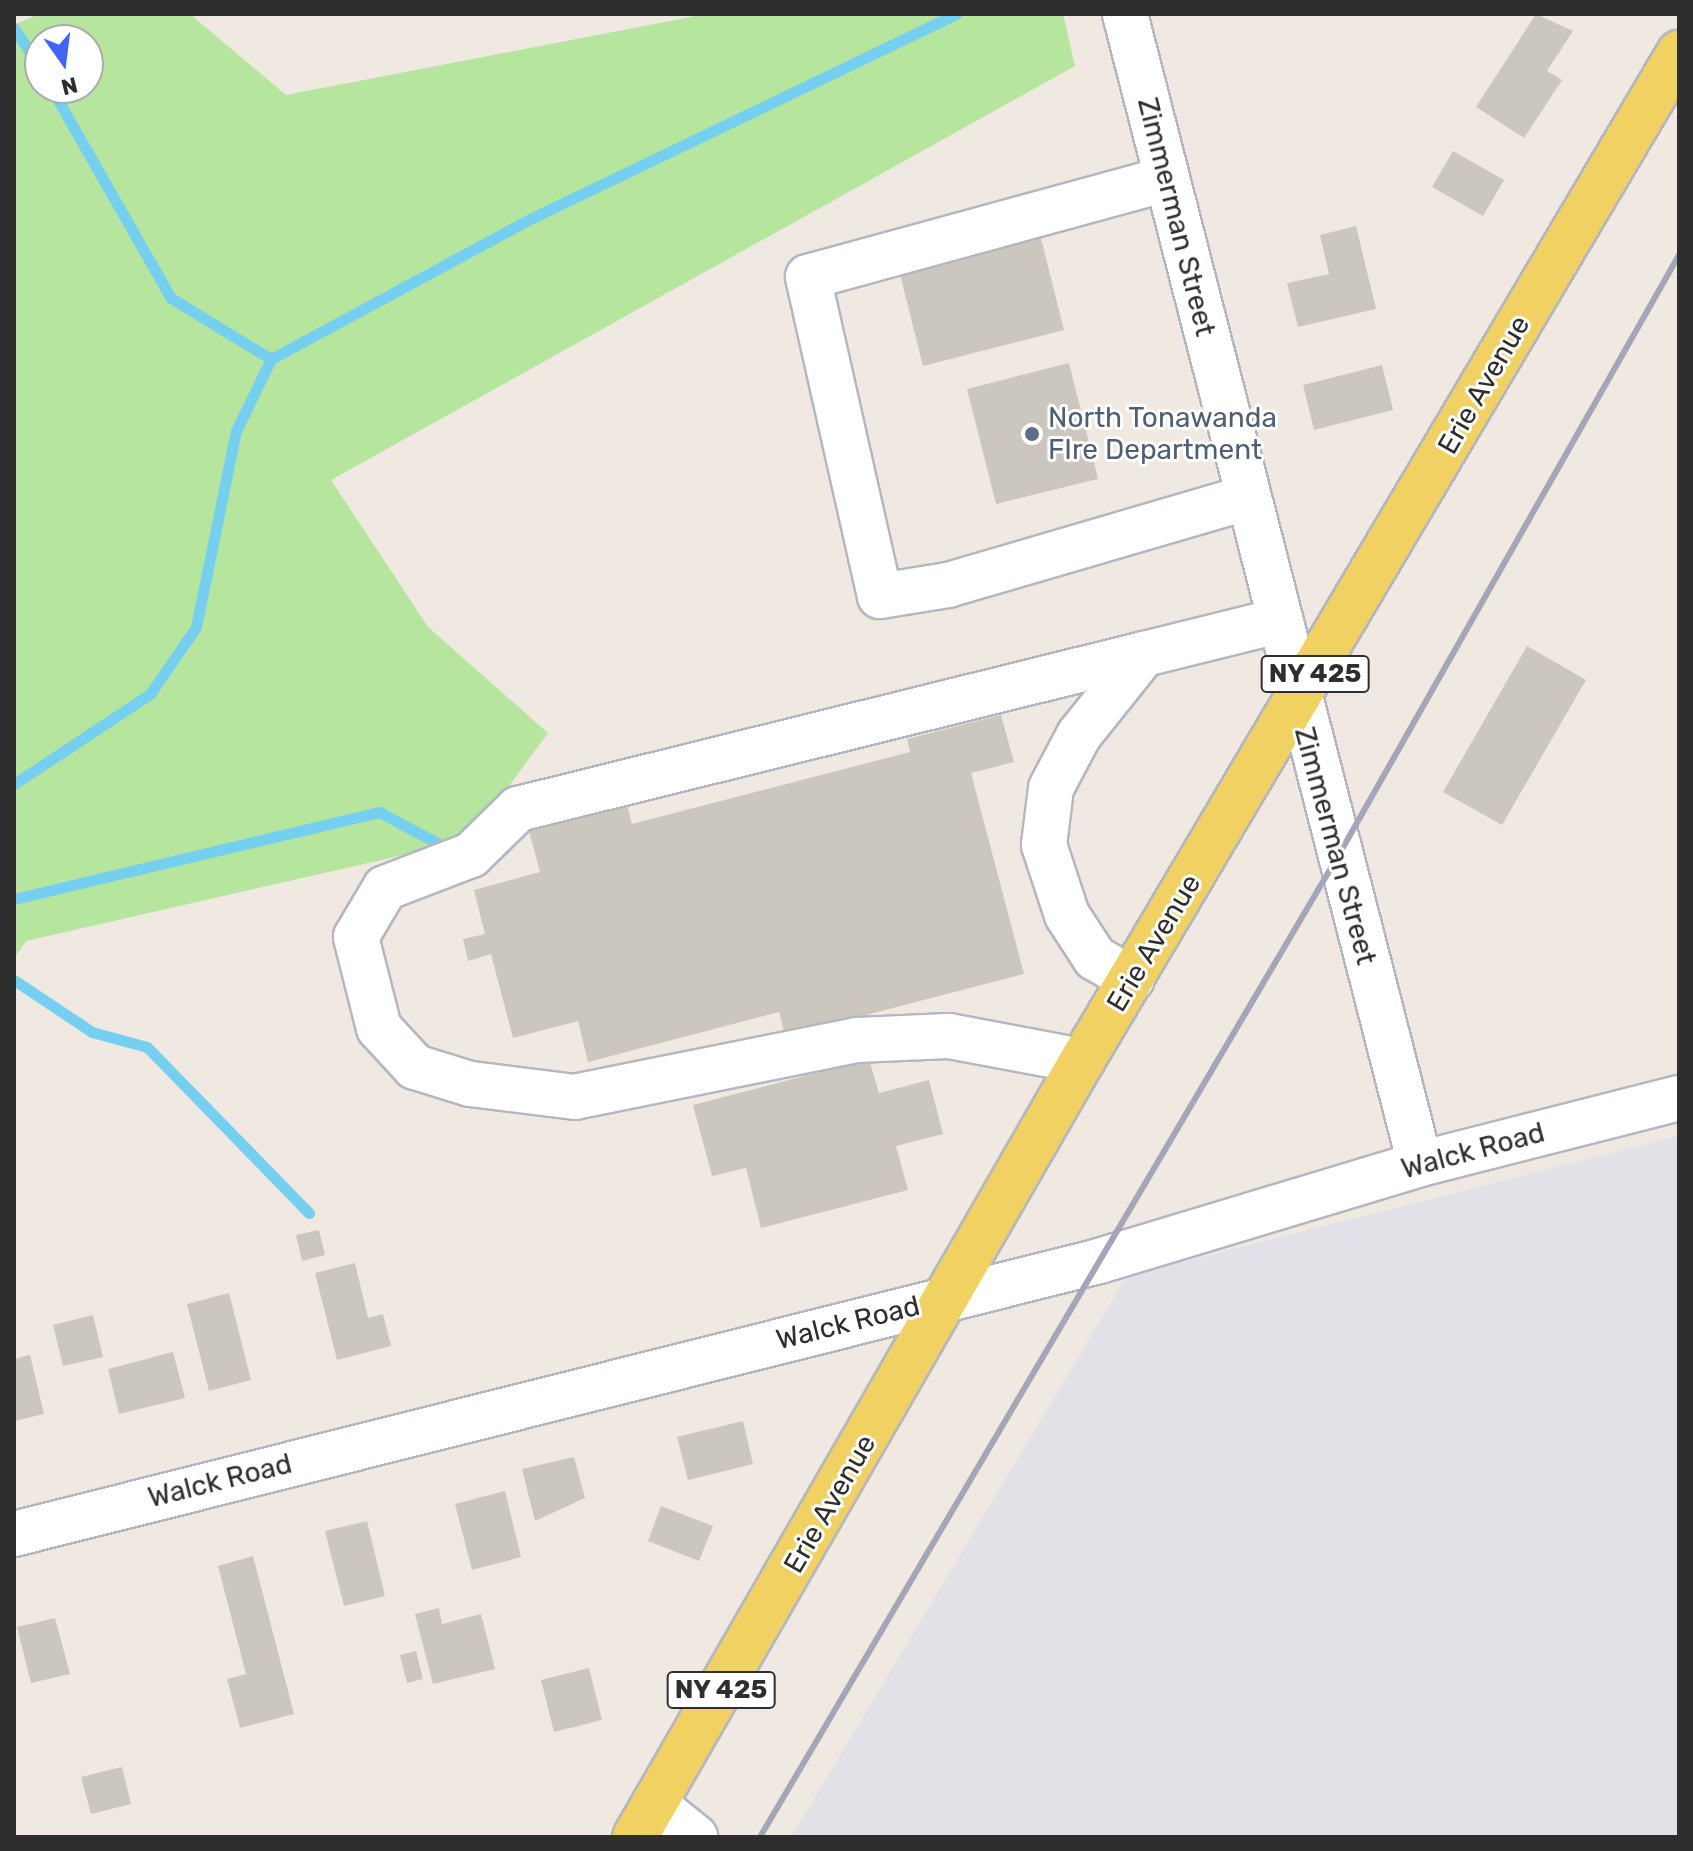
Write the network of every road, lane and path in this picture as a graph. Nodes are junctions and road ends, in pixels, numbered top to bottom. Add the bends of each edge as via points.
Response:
1 (1125, 14) edge
2 (1679, 53) edge
3 (1166, 179) junction
4 (1248, 497) junction
5 (1277, 621) junction
6 (1144, 654) junction
7 (1298, 703) junction
8 (1132, 979) junction
9 (1082, 1061) junction
10 (1679, 1098) edge
11 (1420, 1164) junction
12 (952, 1297) junction
13 (14, 1534) edge
14 (645, 1821) edge
15 (695, 1837) edge

1 - 3 street, Zimmerman Street
2 - 7 main road, Erie Avenue / NY 425
3 - 4 street, Zimmerman Street
3 - 4 street via 808,277 880,596 948,585
4 - 5 street, Zimmerman Street
5 - 6 street
5 - 7 street, Zimmerman Street
6 - 8 street via 1079,735 1051,788 1044,845 1067,915 1095,958
6 - 9 street via 518,809 471,855 385,888 356,937 379,1028 415,1067 470,1084 575,1097 857,1040 948,1036
7 - 8 main road, Erie Avenue / NY 425
7 - 11 street, Zimmerman Street
8 - 9 main road, Erie Avenue / NY 425
9 - 12 main road, Erie Avenue / NY 425
10 - 11 street, Walck Road
11 - 12 street, Walck Road via 1099,1261
12 - 13 street, Walck Road
12 - 14 main road, Erie Avenue / NY 425
14 - 15 street

